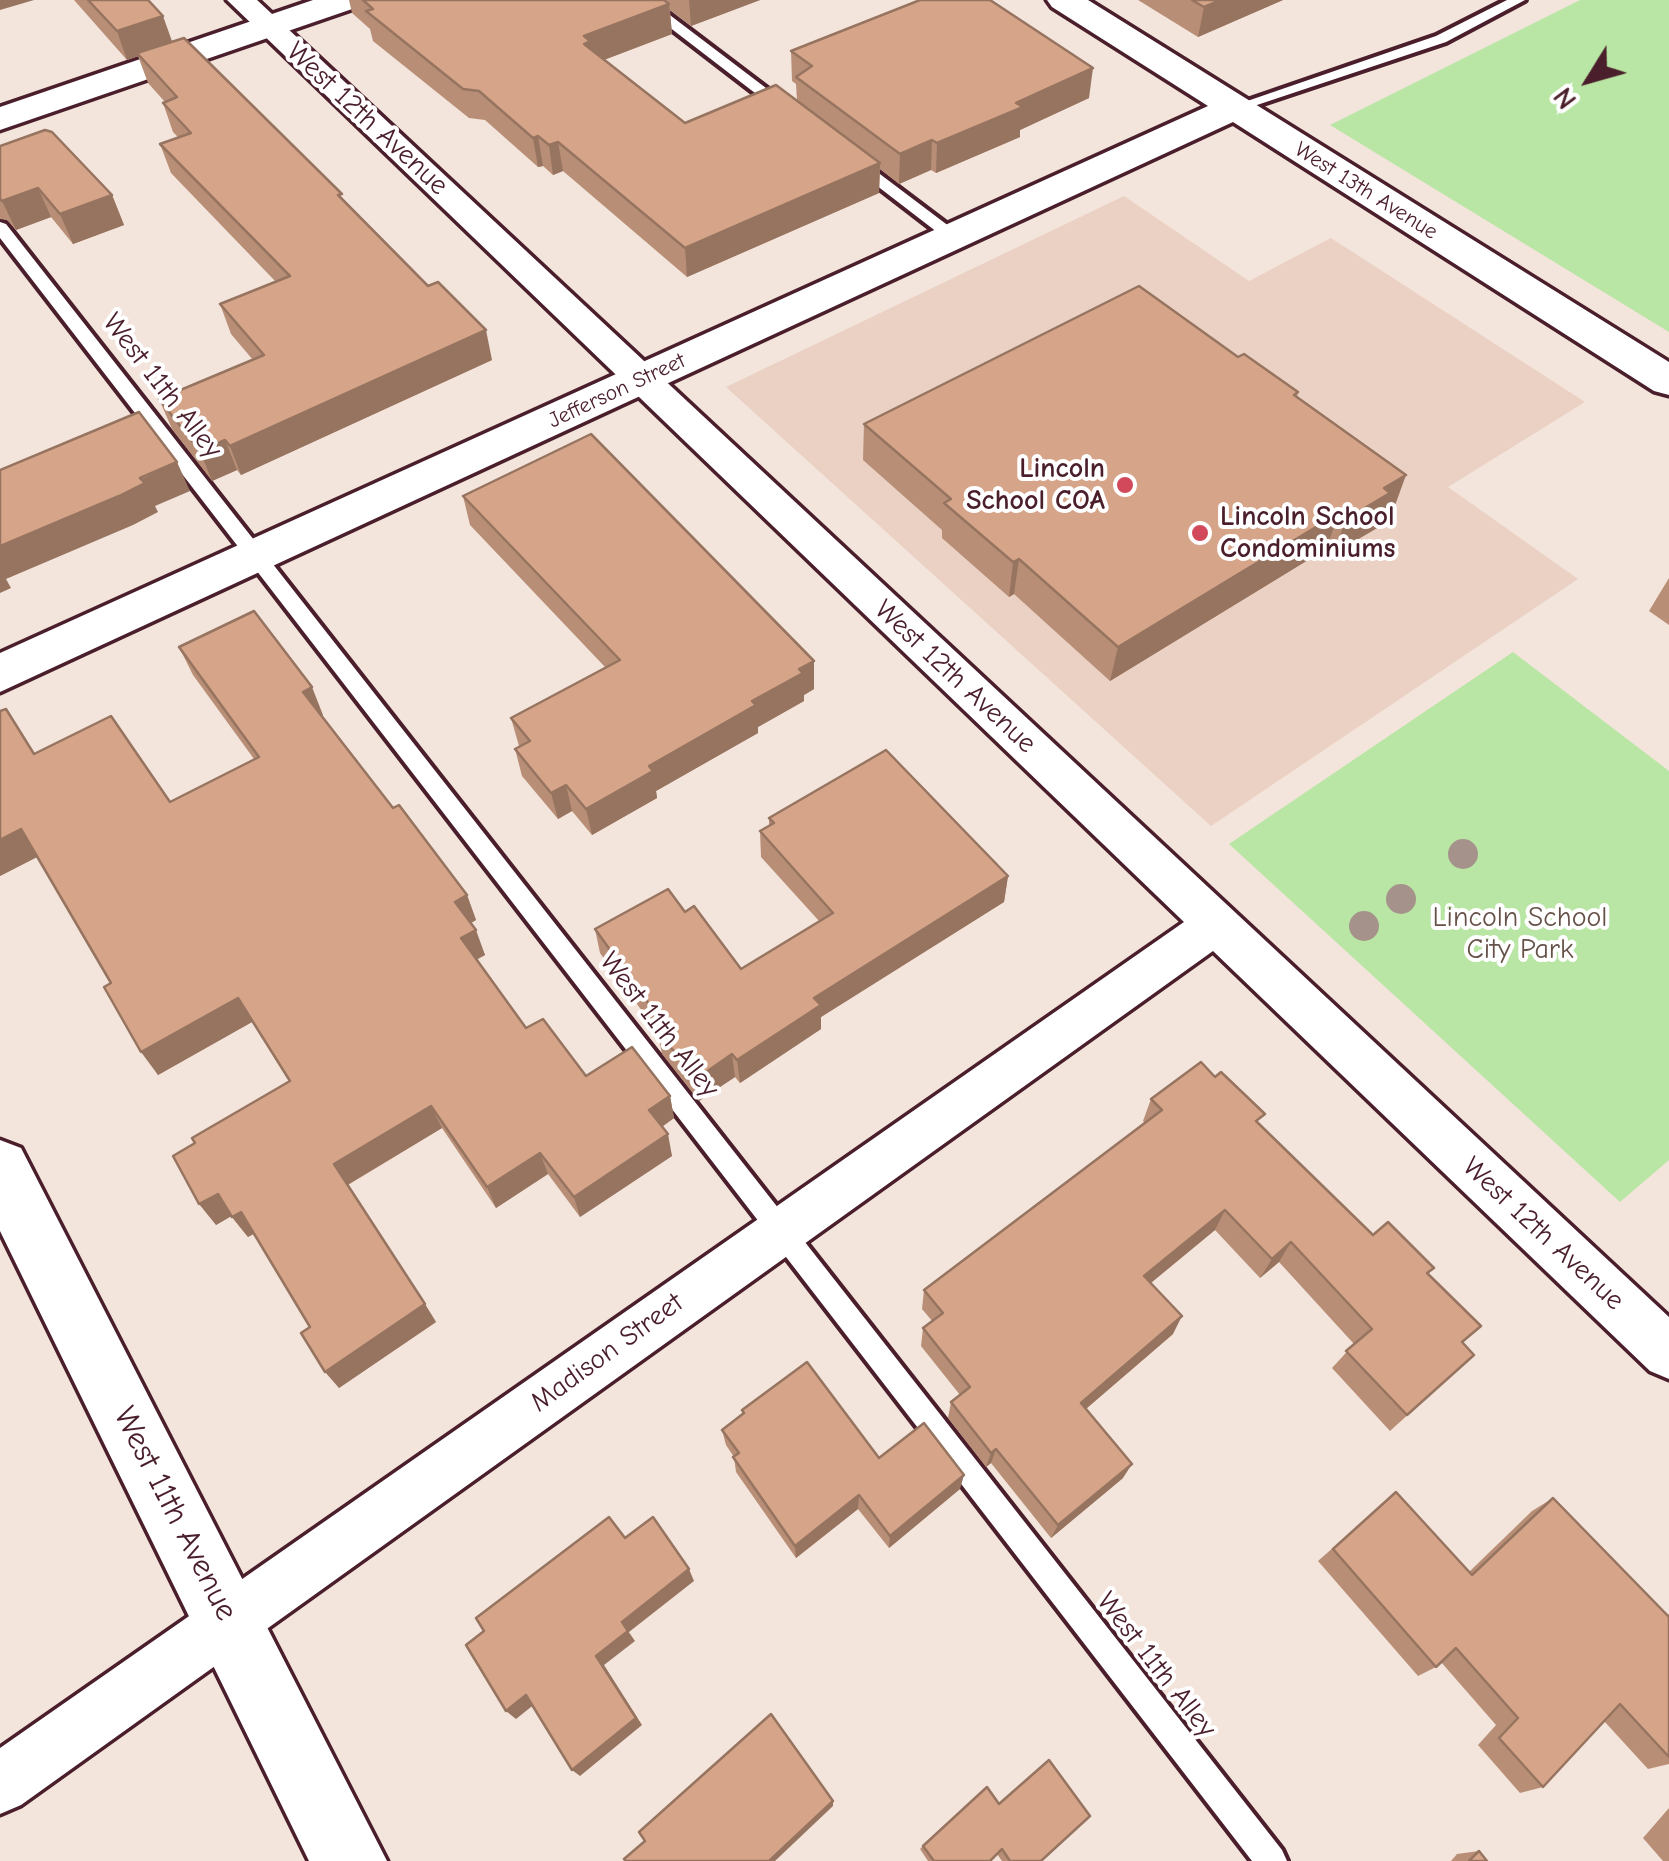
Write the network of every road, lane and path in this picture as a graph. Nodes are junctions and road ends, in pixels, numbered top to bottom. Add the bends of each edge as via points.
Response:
1 (346, 0) edge
2 (642, 0) edge
3 (1064, 0) edge
4 (1518, 0) edge
5 (255, 13) edge
6 (1234, 108) junction
7 (0, 119) edge
8 (805, 124) edge
9 (834, 146) edge
10 (0, 226) edge
11 (952, 236) junction
12 (642, 379) junction
13 (1669, 382) edge
14 (256, 556) junction
15 (0, 674) edge
16 (1216, 924) junction
17 (0, 1168) edge
18 (780, 1229) junction
19 (1669, 1353) edge
20 (230, 1624) junction
21 (0, 1784) edge
22 (349, 1861) edge
23 (1271, 1861) edge

1 - 5 main road
2 - 8 lane
3 - 6 main road, West 13th Avenue
4 - 6 lane via 1441,39
5 - 7 main road
5 - 12 street, West 12th Avenue
6 - 11 main road, Jefferson Street
6 - 13 main road, West 13th Avenue
9 - 11 lane
10 - 14 lane, West 11th Alley
11 - 12 main road, Jefferson Street
12 - 14 main road, Jefferson Street
12 - 16 street, West 12th Avenue
14 - 15 main road, Jefferson Street
14 - 18 lane, West 11th Alley
16 - 18 street, Madison Street
16 - 19 street, West 12th Avenue
17 - 20 main road, West 11th Avenue
18 - 20 street, Madison Street
18 - 23 lane, West 11th Alley
20 - 21 street, Madison Street
20 - 22 main road, West 11th Avenue

